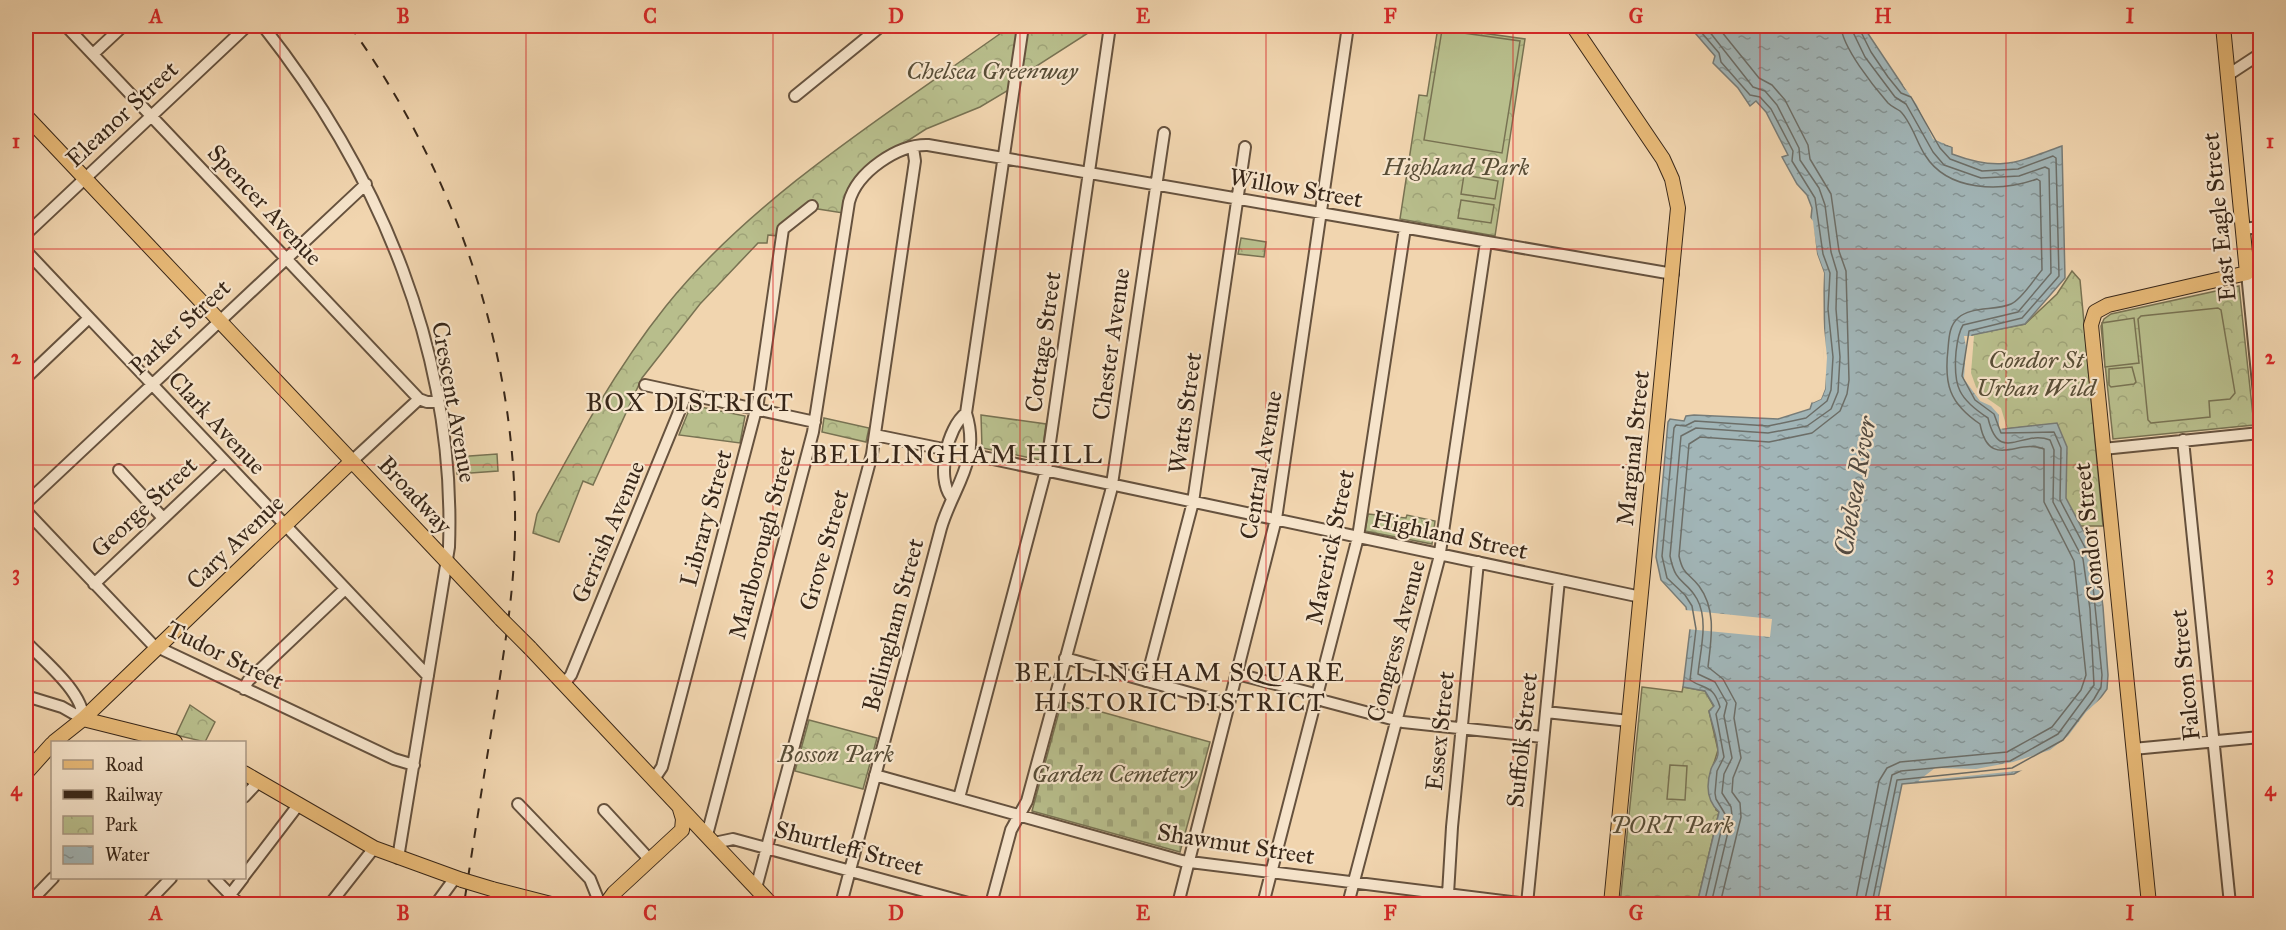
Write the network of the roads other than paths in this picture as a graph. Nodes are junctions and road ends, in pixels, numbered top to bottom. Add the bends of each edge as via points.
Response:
1 (66, 26) edge
2 (123, 26) edge
3 (247, 26) edge
4 (263, 26) edge
5 (881, 26) edge
6 (1023, 26) edge
7 (1110, 26) edge
8 (1348, 26) edge
9 (1573, 26) edge
10 (2223, 26) edge
11 (93, 54) junction
12 (2259, 59) edge
13 (2228, 75) junction
14 (795, 96) dead end
15 (26, 116) edge
16 (151, 116) junction
17 (1164, 133) dead end
18 (913, 147) junction
19 (1245, 147) dead end
20 (1004, 158) junction
21 (1089, 173) junction
22 (85, 178) junction
23 (366, 184) junction
24 (1155, 185) junction
25 (1237, 199) junction
26 (812, 206) dead end
27 (1320, 213) junction
28 (1405, 228) junction
29 (2260, 228) edge
30 (2243, 229) junction
31 (26, 234) edge
32 (1486, 242) junction
33 (26, 251) edge
34 (285, 257) junction
35 (2260, 265) edge
36 (2247, 273) junction
37 (1673, 274) junction
38 (89, 318) junction
39 (219, 320) junction
40 (26, 378) edge
41 (151, 384) junction
42 (645, 385) dead end
43 (686, 395) junction
44 (419, 399) junction
45 (438, 402) junction
46 (2260, 404) edge
47 (756, 410) junction
48 (966, 412) junction
49 (815, 422) junction
50 (2260, 432) edge
51 (875, 435) junction
52 (2183, 441) junction
53 (2103, 449) junction
54 (948, 450) junction
55 (969, 454) junction
56 (224, 461) junction
57 (352, 461) junction
58 (119, 470) dead end
59 (1046, 470) junction
60 (1112, 484) junction
61 (951, 497) junction
62 (1193, 502) junction
63 (26, 503) edge
64 (26, 511) edge
65 (164, 518) junction
66 (1276, 519) junction
67 (285, 526) junction
68 (1358, 537) junction
69 (1440, 554) junction
70 (447, 562) junction
71 (1478, 562) junction
72 (1559, 580) junction
73 (94, 584) junction
74 (345, 589) junction
75 (1641, 597) junction
76 (26, 642) edge
77 (156, 648) junction
78 (1065, 658) junction
79 (1237, 674) junction
80 (428, 676) junction
81 (1146, 681) junction
82 (564, 684) junction
83 (244, 689) junction
84 (26, 696) edge
85 (1318, 697) junction
86 (1229, 704) junction
87 (1546, 712) junction
88 (83, 719) junction
89 (1397, 720) junction
90 (1629, 721) junction
91 (1461, 729) junction
92 (1543, 737) junction
93 (2260, 737) edge
94 (56, 741) edge
95 (168, 741) edge
96 (2214, 742) junction
97 (51, 745) edge
98 (2133, 749) junction
99 (414, 765) junction
100 (26, 773) edge
101 (246, 774) edge
102 (875, 775) junction
103 (654, 779) junction
104 (259, 781) junction
105 (246, 795) edge
106 (958, 798) junction
107 (299, 804) junction
108 (518, 804) dead end
109 (677, 804) junction
110 (604, 810) dead end
111 (1020, 816) junction
112 (682, 830) junction
113 (710, 839) junction
114 (767, 847) junction
115 (374, 848) junction
116 (398, 858) junction
117 (650, 860) junction
118 (1189, 862) junction
119 (850, 869) junction
120 (1272, 872) junction
121 (246, 874) edge
122 (52, 879) edge
123 (170, 879) edge
124 (215, 879) edge
125 (242, 879) edge
126 (458, 879) junction
127 (1354, 882) junction
128 (756, 888) junction
129 (230, 894) junction
130 (1447, 899) edge
131 (28, 904) edge
132 (146, 904) edge
133 (223, 904) edge
134 (239, 904) edge
135 (330, 904) edge
136 (436, 904) edge
137 (551, 904) edge
138 (600, 904) edge
139 (606, 904) edge
140 (771, 904) edge
141 (842, 904) edge
142 (972, 904) edge
143 (991, 904) edge
144 (1178, 904) edge
145 (1263, 904) edge
146 (1348, 904) edge
147 (1527, 904) edge
148 (1611, 904) edge
149 (2149, 904) edge
150 (2230, 904) edge

1 - 11 street, Spencer Avenue
2 - 11 street
3 - 16 street, Eleanor Street
4 - 23 street, Crescent Avenue via 303,76
5 - 14 street
6 - 20 street, Bellingham Street
7 - 21 street, Cottage Street
8 - 27 street, Central Avenue
9 - 37 main road, Marginal Street via 1670,172 1678,207
10 - 13 main road, East Eagle Street
11 - 16 street, Spencer Avenue
12 - 13 street
13 - 30 main road, East Eagle Street
15 - 22 main road, Broadway
16 - 22 street, Eleanor Street
16 - 34 street, Spencer Avenue
17 - 24 street, Chester Avenue
18 - 20 street, Willow Street via 928,145
18 - 49 street, Marlborough Street via 869,170 851,196
18 - 51 street, Grove Street via 915,161
19 - 25 street, Watts Street
20 - 21 street, Willow Street
20 - 48 street, Bellingham Street
21 - 24 street, Willow Street
21 - 59 street, Cottage Street
22 - 31 street, Eleanor Street
22 - 39 main road, Broadway
23 - 34 street, Parker Street
23 - 45 street, Crescent Avenue via 411,294
24 - 25 street, Willow Street
24 - 60 street, Chester Avenue
25 - 27 street, Willow Street
25 - 62 street, Watts Street
26 - 47 street, Library Street via 783,229
27 - 28 street, Willow Street
27 - 66 street, Central Avenue
28 - 32 street, Willow Street
28 - 68 street, Maverick Street
29 - 30 street
30 - 36 main road, East Eagle Street
32 - 37 street, Willow Street
32 - 69 street, Congress Avenue
33 - 38 street, Clark Avenue
34 - 39 street, Parker Street
34 - 44 street, Spencer Avenue
35 - 36 street
36 - 46 street, East Eagle Street
36 - 53 main road, Condor Street via 2111,304 2095,312 2091,328
37 - 75 main road, Marginal Street
38 - 40 street
38 - 41 street, Clark Avenue
39 - 41 street, Parker Street
39 - 57 main road, Broadway
41 - 56 street, Clark Avenue
41 - 63 street, Parker Street
42 - 43 street
43 - 47 street
43 - 82 street, Gerrish Avenue
44 - 45 street
44 - 57 street, Cary Avenue
45 - 70 street, Crescent Avenue via 449,484
47 - 49 street
47 - 103 street, Library Street via 662,766
48 - 54 street, Bellingham Street via 954,424
48 - 55 street, Bellingham Street
49 - 113 street, Marlborough Street
50 - 52 street
51 - 54 street
51 - 114 street, Grove Street
52 - 53 street
52 - 96 street, Falcon Street
53 - 98 main road, Condor Street
54 - 61 street, Bellingham Street via 943,479
55 - 59 street, Highland Street
55 - 61 street, Bellingham Street via 960,488
56 - 65 street, George Street
56 - 67 street, Clark Avenue
57 - 67 main road, Cary Avenue
57 - 70 main road, Broadway
58 - 65 street
59 - 60 street, Highland Street
59 - 106 street, Cottage Street
60 - 62 street, Highland Street
60 - 78 street, Chester Avenue
61 - 102 street, Bellingham Street
62 - 66 street, Highland Street
62 - 81 street, Watts Street
64 - 73 street, Tudor Street
65 - 73 street, George Street
66 - 68 street, Highland Street
66 - 79 street, Central Avenue
67 - 74 street, Clark Avenue
67 - 77 main road, Cary Avenue
68 - 69 street, Highland Street
68 - 85 street, Maverick Street
69 - 71 street, Highland Street
69 - 89 street, Congress Avenue
70 - 80 street, Crescent Avenue
70 - 82 main road, Broadway, bridge
71 - 72 street, Highland Street
71 - 91 street, Essex Street
72 - 75 street, Highland Street
72 - 87 street, Suffolk Street
73 - 77 street, Tudor Street
74 - 80 street, Clark Avenue
74 - 83 street
75 - 90 main road, Marginal Street
76 - 88 street via 76,695 84,709
77 - 83 street, Tudor Street
77 - 88 main road, Cary Avenue
78 - 81 street
78 - 111 street, Chester Avenue
79 - 85 street
79 - 86 street, Central Avenue
80 - 99 street, Crescent Avenue
81 - 86 street
82 - 103 main road, Broadway
83 - 99 street, Tudor Street
84 - 88 street via 62,707
85 - 89 street
85 - 120 street, Maverick Street
86 - 118 street, Central Avenue
87 - 90 street
87 - 92 street, Suffolk Street
88 - 94 main road, Cary Avenue
88 - 95 main road
89 - 91 street
89 - 127 street, Congress Avenue
90 - 148 main road, Marginal Street
91 - 92 street
91 - 130 street, Essex Street
92 - 147 street, Suffolk Street
93 - 96 street
96 - 98 street
96 - 150 street, Falcon Street
97 - 100 main road, Cary Avenue
98 - 149 main road, Condor Street
99 - 116 street, Crescent Avenue
101 - 104 main road
102 - 106 street, Shawmut Street
102 - 119 street, Bellingham Street
103 - 109 main road, Broadway
104 - 105 street
104 - 107 main road
106 - 111 street, Shawmut Street
107 - 115 main road
107 - 121 street
108 - 138 street via 590,879
109 - 112 main road via 684,819
109 - 113 main road, Broadway
110 - 117 street
111 - 118 street, Shawmut Street
111 - 143 street, Chester Avenue via 1011,830
112 - 113 main road
112 - 117 main road
113 - 114 street, Shurtleff Street via 733,838
113 - 128 main road, Broadway
114 - 119 street, Shurtleff Street
114 - 128 street, Grove Street
115 - 116 main road
115 - 135 street
116 - 126 main road
117 - 139 main road
118 - 120 street, Shawmut Street
118 - 144 street, Central Avenue
119 - 141 street, Bellingham Street
119 - 142 street, Shurtleff Street
120 - 127 street, Shawmut Street
120 - 145 street, Maverick Street
122 - 131 street
123 - 132 street
124 - 129 street
125 - 129 street
126 - 136 street
126 - 137 main road, bridge
127 - 130 street, Shawmut Street
127 - 146 street, Congress Avenue
128 - 140 main road, Broadway
129 - 133 street
129 - 134 street
130 - 147 street, Shawmut Street

